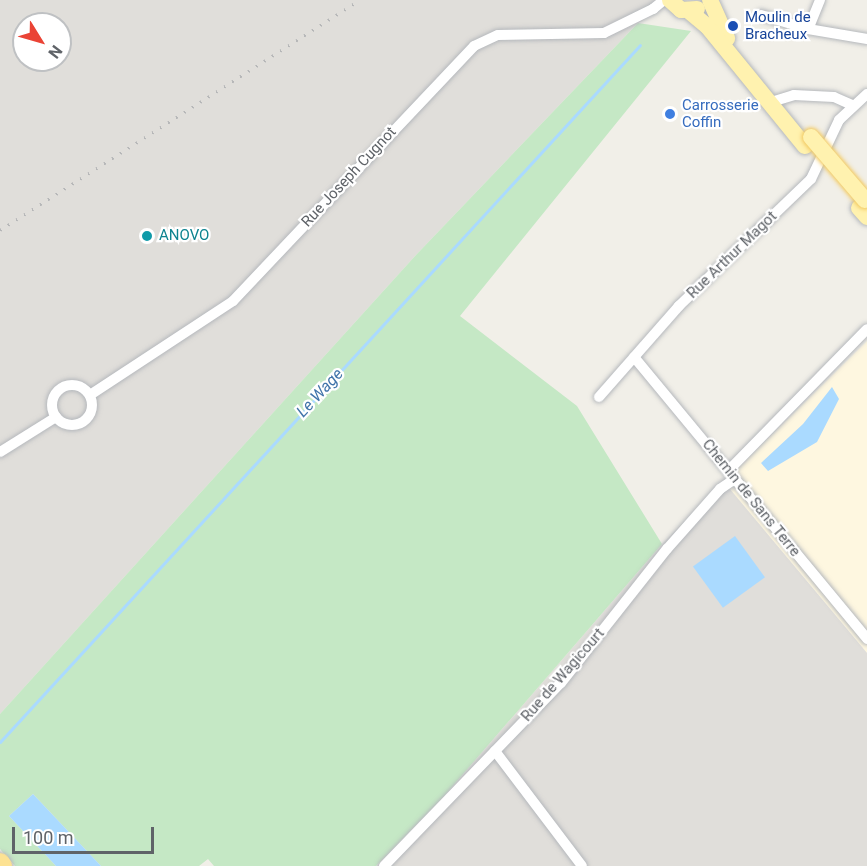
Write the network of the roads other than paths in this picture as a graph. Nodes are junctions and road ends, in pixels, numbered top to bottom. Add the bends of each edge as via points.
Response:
1 (664, 0) edge
2 (708, 0) edge
3 (820, 0) edge
4 (679, 7) edge
5 (761, 15) dead end
6 (628, 23) junction
7 (808, 28) junction
8 (867, 39) edge
9 (867, 94) edge
10 (772, 100) junction
11 (852, 105) junction
12 (865, 207) edge
13 (867, 329) edge
14 (633, 357) junction
15 (90, 395) junction
16 (599, 397) dead end
17 (56, 417) junction
18 (0, 452) edge
19 (732, 475) junction
20 (867, 639) edge
21 (495, 751) junction
22 (384, 866) edge
23 (582, 866) edge

1 - 6 street, Rue Joseph Cugnot
2 - 4 main road
2 - 10 main road via 729,40
3 - 7 street
4 - 6 street, Rue Joseph Cugnot
4 - 10 main road via 707,26
5 - 7 street
6 - 15 street, Rue Joseph Cugnot via 598,34 498,35 474,46 233,301
7 - 8 street
9 - 11 street, Rue Arthur Magot
10 - 11 street via 834,97
10 - 12 main road
11 - 14 street, Rue Arthur Magot via 839,120 811,179 699,285
13 - 19 street, Rue de Wagicourt
14 - 16 street, Rue Arthur Magot
14 - 19 street, Chemin de Sans Terre
15 - 17 street via 92,409 84,421 70,425
15 - 17 street via 78,385 62,387 52,401
17 - 18 street
19 - 20 street, Chemin de Sans Terre
19 - 21 street, Rue de Wagicourt via 667,549 565,678
21 - 22 street, Rue de Wagicourt
21 - 23 street

